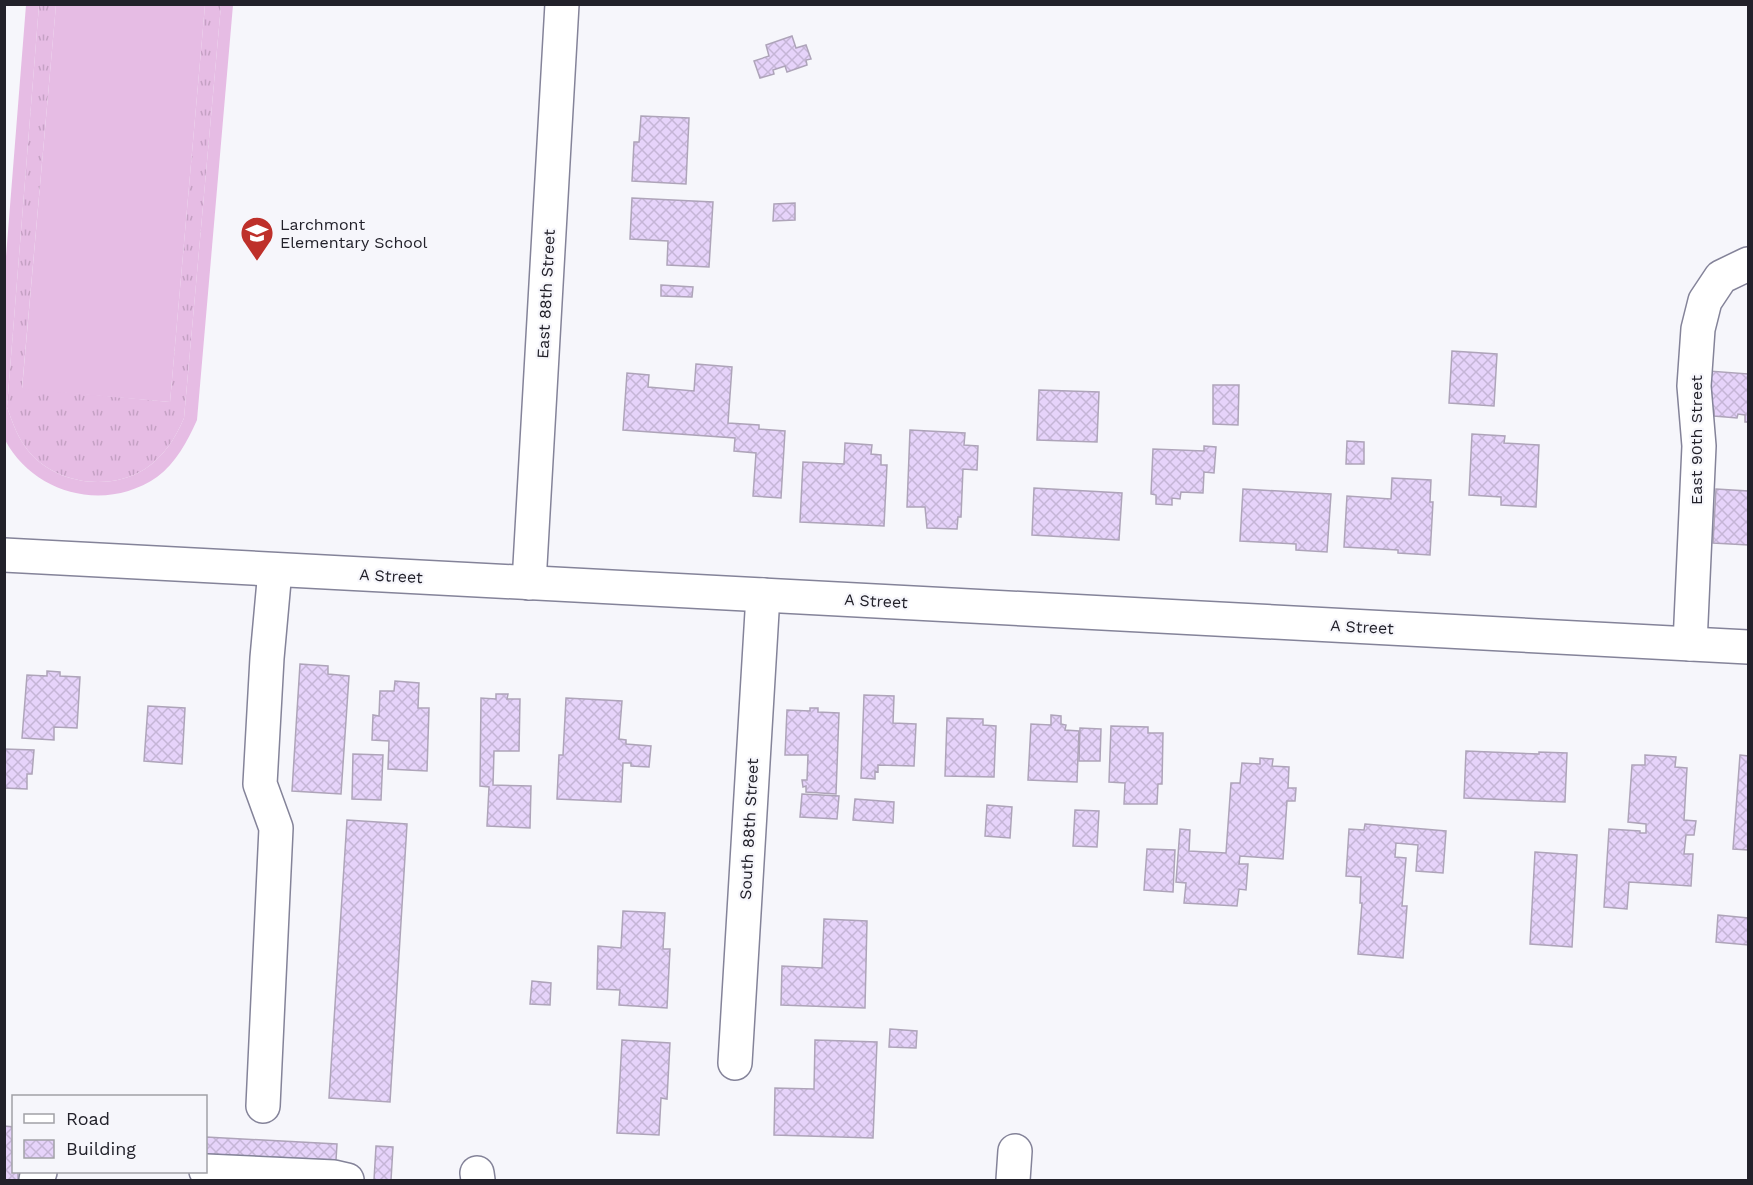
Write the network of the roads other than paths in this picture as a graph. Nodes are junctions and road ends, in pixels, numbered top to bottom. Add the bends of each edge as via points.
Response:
1 (562, 4) edge
2 (1735, 270) edge
3 (4, 555) edge
4 (275, 570) junction
5 (529, 583) junction
6 (763, 595) junction
7 (1690, 644) junction
8 (1749, 647) edge
9 (735, 1063) dead end
10 (263, 1106) dead end
11 (207, 1171) edge
12 (347, 1180) edge

1 - 5 street, East 88th Street
2 - 7 street, East 90th Street via 1705,301 1698,329 1694,386 1699,446
3 - 4 street, A Street
4 - 5 street, A Street
4 - 10 street via 260,784 276,828
5 - 6 street, A Street
6 - 7 street, A Street
6 - 9 street, South 88th Street
7 - 8 street, A Street
11 - 12 street

